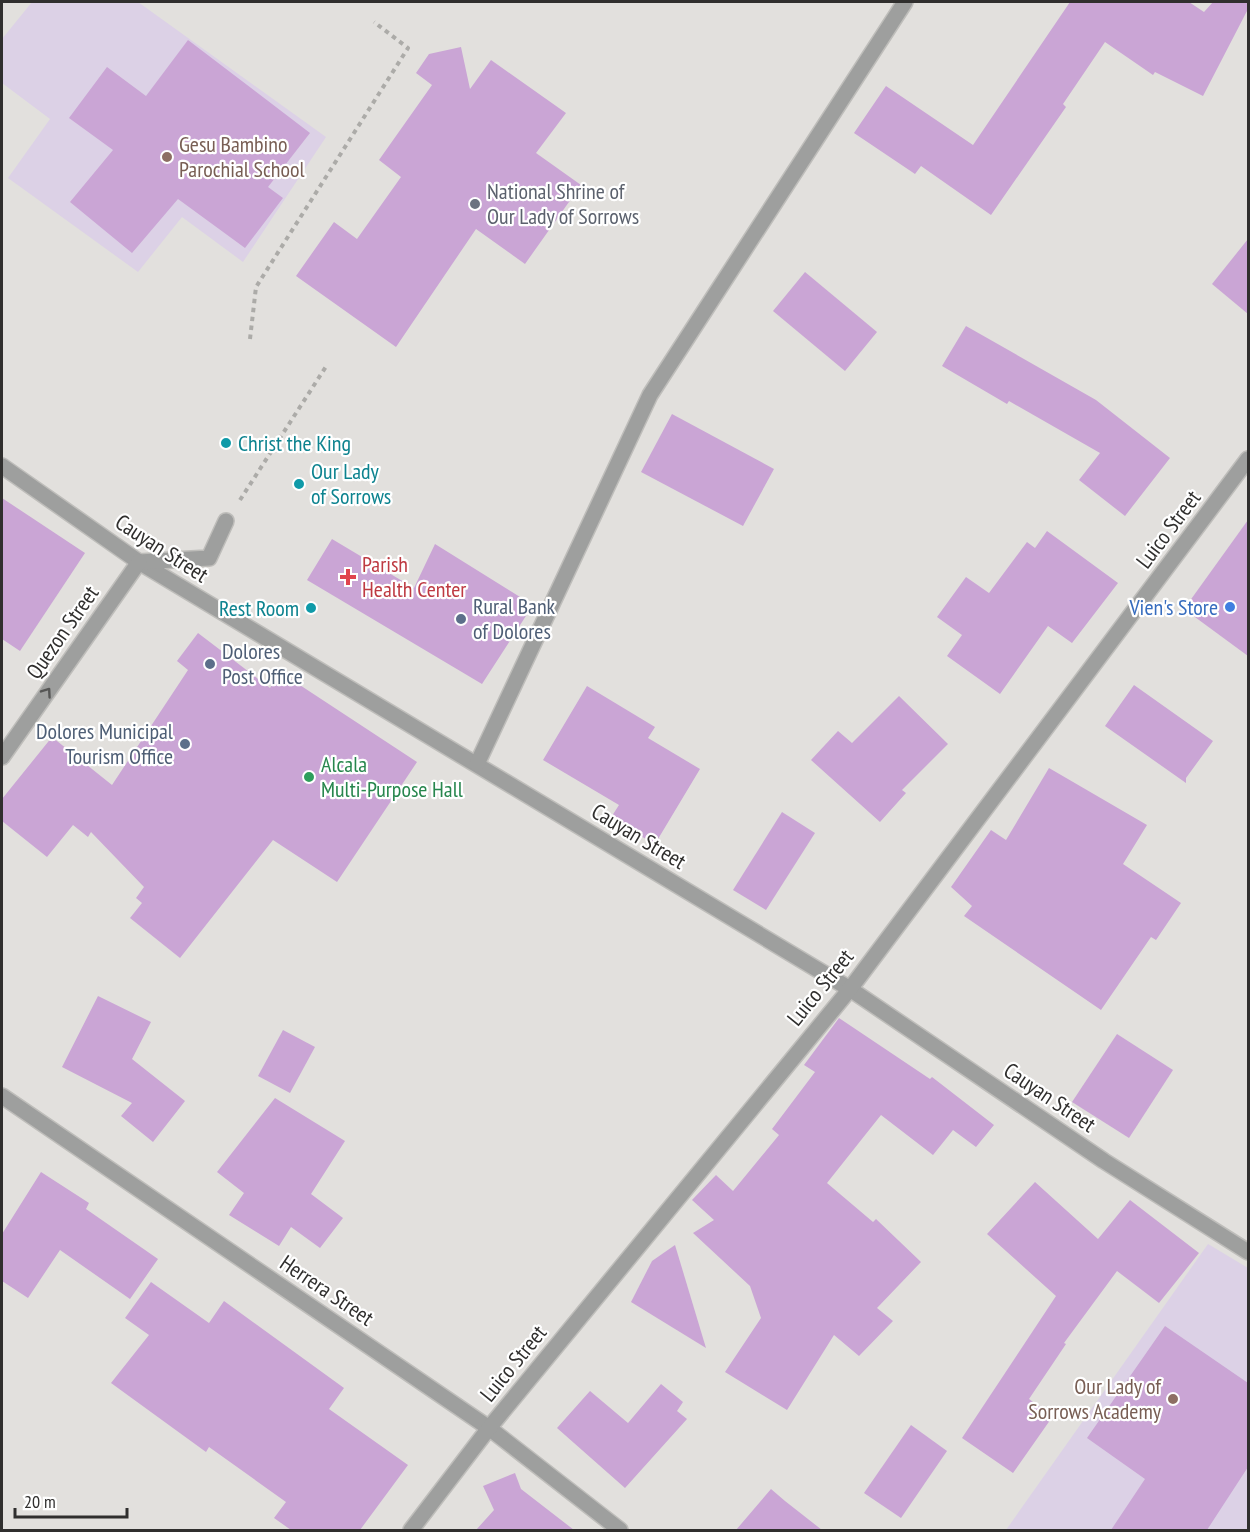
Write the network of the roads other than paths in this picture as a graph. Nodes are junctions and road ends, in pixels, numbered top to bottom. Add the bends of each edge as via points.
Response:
1 (905, 2) edge
2 (1248, 459) edge
3 (2, 466) edge
4 (226, 521) road end
5 (139, 562) junction
6 (2, 757) edge
7 (477, 764) junction
8 (850, 989) junction
9 (2, 1096) edge
10 (1248, 1252) edge
11 (489, 1428) junction
12 (411, 1530) edge
13 (620, 1530) edge

1 - 7 street via 650,395
2 - 8 street, Luico Street
3 - 5 street, Cauyan Street
4 - 5 street via 209,558
6 -> 5 street, Quezon Street
5 - 7 street, Cauyan Street
7 - 8 street, Cauyan Street
8 - 10 street, Cauyan Street via 1104,1161
8 - 11 street, Luico Street
9 - 11 street, Herrera Street
11 - 12 street, Luico Street
11 - 13 street, Herrera Street

